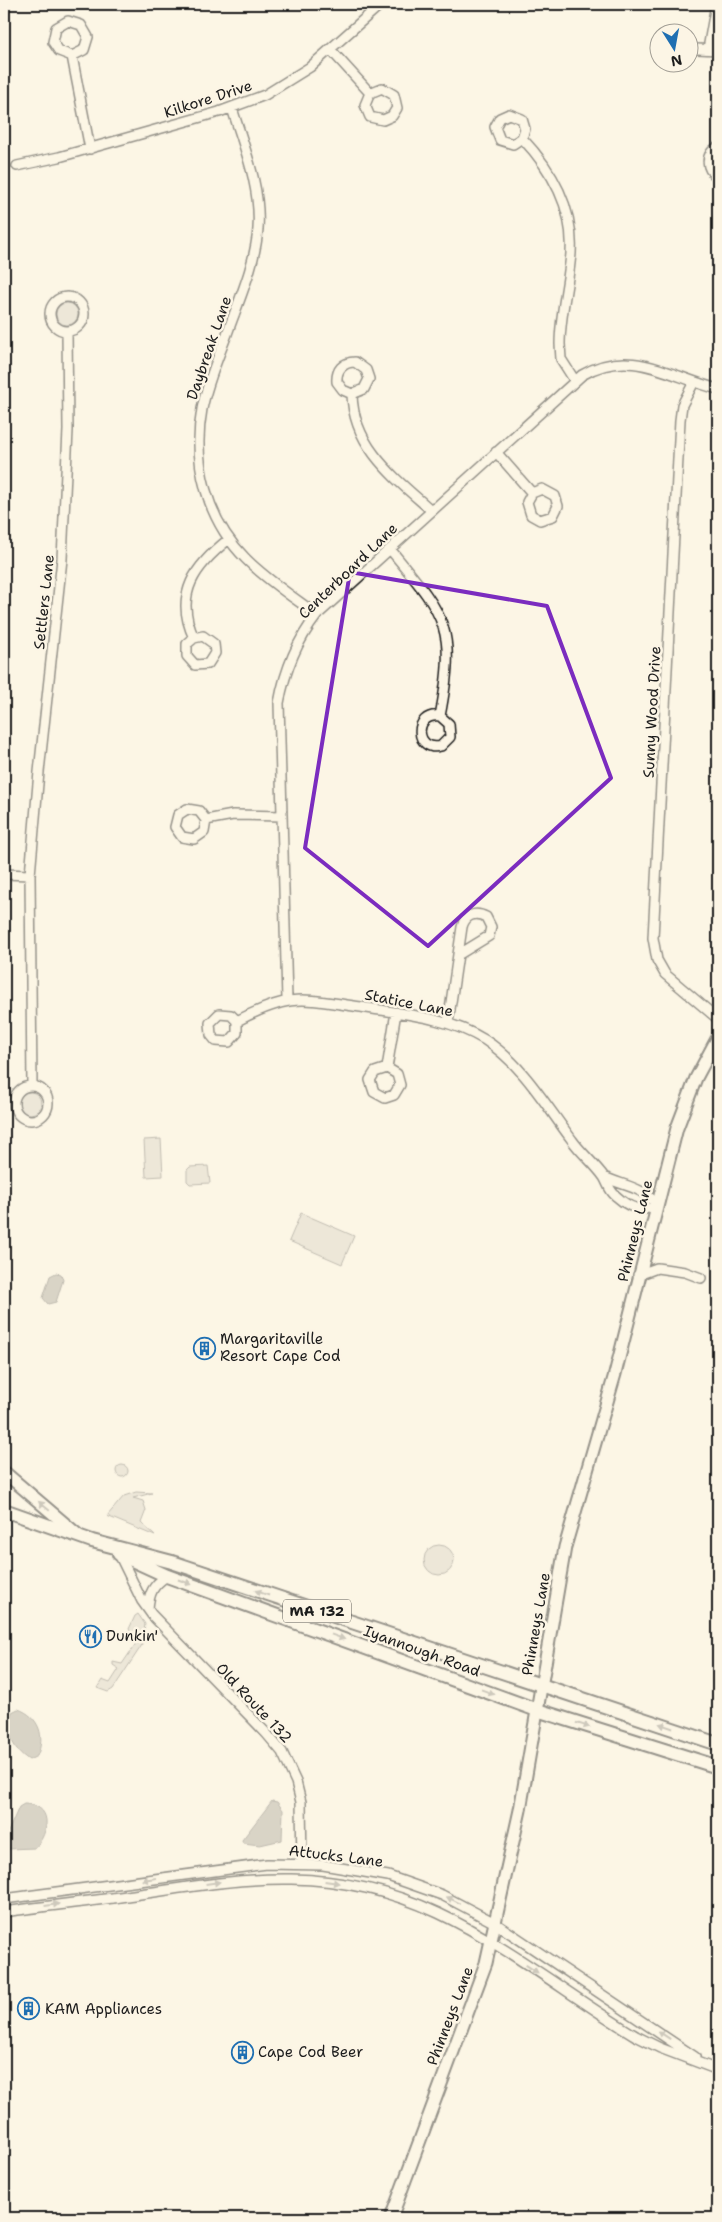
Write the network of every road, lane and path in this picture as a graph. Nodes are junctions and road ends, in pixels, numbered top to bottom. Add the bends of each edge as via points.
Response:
1 (381, 4) edge
2 (716, 4) edge
3 (330, 49) junction
4 (700, 49) edge
5 (708, 49) junction
6 (718, 50) edge
7 (72, 56) dead end
8 (370, 93) dead end
9 (232, 108) junction
10 (522, 138) dead end
11 (718, 147) edge
12 (90, 149) junction
13 (17, 166) dead end
14 (718, 177) edge
15 (68, 331) dead end
16 (575, 381) junction
17 (694, 382) junction
18 (718, 389) edge
19 (352, 394) dead end
20 (496, 452) junction
21 (532, 493) dead end
22 (432, 511) junction
23 (229, 539) junction
24 (390, 549) junction
25 (317, 615) junction
26 (194, 638) dead end
27 (440, 716) dead end
28 (282, 816) junction
29 (206, 820) dead end
30 (4, 874) edge
31 (30, 875) junction
32 (458, 955) junction
33 (288, 1000) junction
34 (396, 1012) junction
35 (718, 1019) edge
36 (237, 1021) dead end
37 (448, 1023) junction
38 (718, 1037) edge
39 (387, 1068) dead end
40 (32, 1086) dead end
41 (604, 1177) junction
42 (656, 1206) junction
43 (638, 1275) junction
44 (701, 1278) dead end
45 (4, 1472) edge
46 (4, 1510) edge
47 (87, 1539) junction
48 (119, 1554) junction
49 (167, 1576) junction
50 (148, 1609) junction
51 (541, 1684) junction
52 (537, 1710) junction
53 (718, 1744) edge
54 (718, 1767) edge
55 (302, 1864) junction
56 (4, 1898) edge
57 (4, 1912) edge
58 (495, 1923) junction
59 (491, 1942) junction
60 (704, 2063) junction
61 (718, 2070) edge
62 (390, 2218) edge

1 - 3 street, Kilkore Drive
2 - 5 street
3 - 8 street
3 - 9 street, Kilkore Drive via 287,83
4 - 5 street
5 - 6 street
7 - 12 street
9 - 12 street, Kilkore Drive
9 - 23 street, Daybreak Lane via 252,172 258,230 250,270 205,396 199,438 205,489 216,518
10 - 16 street via 551,173 568,217 571,261 560,344 561,359
11 - 14 street via 708,160 710,169
12 - 13 street, Kilkore Drive
15 - 31 street, Settlers Lane via 68,430 62,560
16 - 17 street, Centerboard Lane via 594,368 629,362
16 - 20 street, Centerboard Lane
17 - 18 street, Centerboard Lane
17 - 35 street, Sunny Wood Drive via 682,405 680,420 653,938 657,960 665,974
19 - 22 street via 356,420 372,453
20 - 21 street
20 - 22 street, Centerboard Lane
22 - 24 street, Centerboard Lane
23 - 25 street, Daybreak Lane via 258,570
23 - 26 street via 205,558 190,584 186,612
24 - 25 street, Centerboard Lane
24 - 27 street via 432,602 444,625 448,663
25 - 28 street, Centerboard Lane via 291,657 279,703
28 - 29 street via 233,815
28 - 33 street, Centerboard Lane
30 - 31 street
31 - 40 street, Settlers Lane
32 - 32 street via 489,936 492,927 486,917 475,914 465,919
32 - 37 street
33 - 34 street, Statice Lane via 305,999
33 - 36 street, Statice Lane via 274,1003
34 - 37 street, Statice Lane
34 - 39 street
37 - 41 street, Statice Lane via 484,1040 516,1065
38 - 42 main road, Phinneys Lane via 690,1092
41 - 42 street, Statice Lane via 648,1194
41 - 42 street, Statice Lane via 613,1194 632,1207 648,1210
42 - 43 main road, Phinneys Lane
43 - 44 street via 657,1268
43 - 51 main road, Phinneys Lane via 565,1547
47 -> 45 main road
46 - 47 main road, Iyannough Road / MA 132
47 - 48 main road, Iyannough Road / MA 132
51 -> 47 main road, Iyannough Road / MA 132 via 172,1562
48 - 49 main road, Iyannough Road / MA 132
48 - 50 street, Old Route 132
49 - 50 street via 156,1583
49 -> 52 main road, Iyannough Road / MA 132
50 - 55 street, Old Route 132 via 282,1752 301,1802
51 - 52 main road, Phinneys Lane
53 -> 51 main road, Iyannough Road / MA 132
52 -> 54 main road, Iyannough Road / MA 132
52 - 58 main road, Phinneys Lane via 520,1810
55 -> 56 street, Attucks Lane via 249,1865
58 -> 55 street, Attucks Lane via 409,1882 345,1868
57 -> 59 street, Attucks Lane via 237,1880 301,1878 345,1884 405,1899
58 - 59 main road, Phinneys Lane
60 -> 58 street, Attucks Lane
59 -> 60 street, Attucks Lane via 636,2036
59 - 62 main road, Phinneys Lane via 480,1980
60 - 61 street, Attucks Lane

